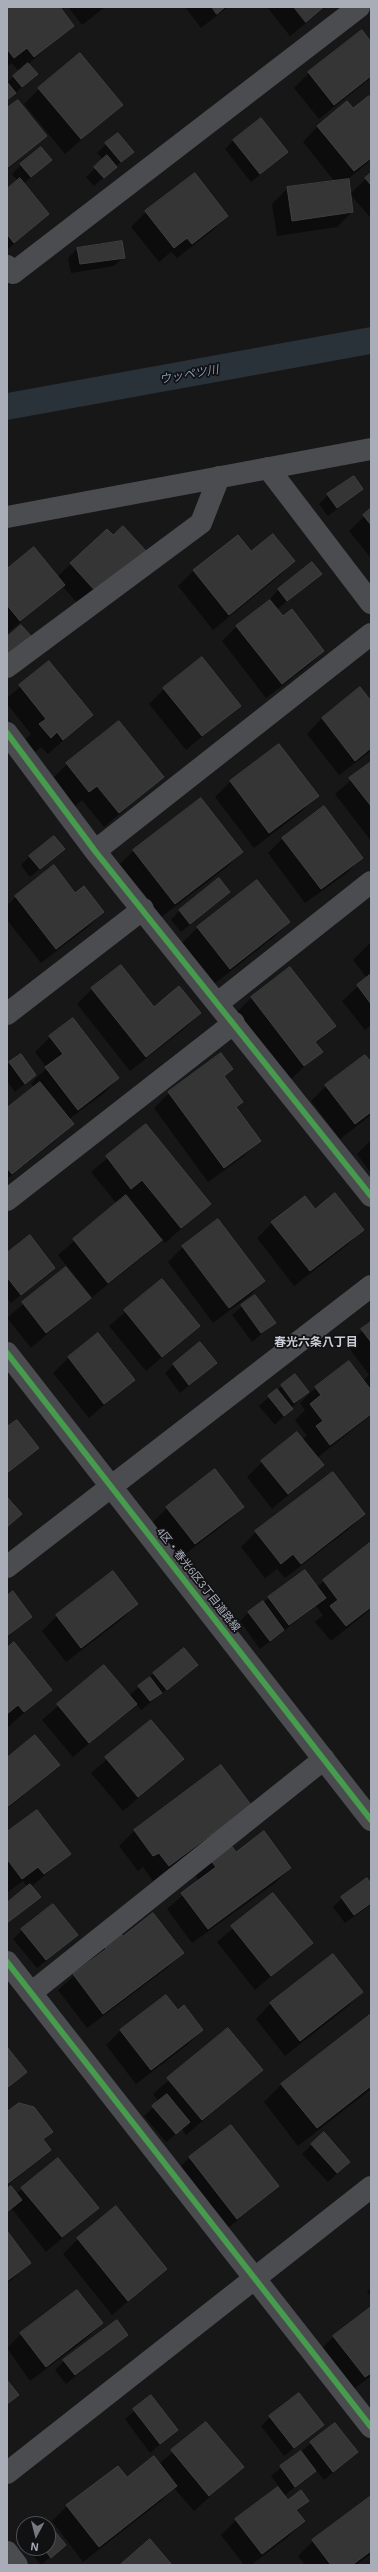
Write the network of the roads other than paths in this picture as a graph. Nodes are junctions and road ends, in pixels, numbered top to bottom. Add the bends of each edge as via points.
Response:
1 (359, 7) edge
2 (9, 272) edge
3 (371, 450) edge
4 (268, 468) junction
5 (219, 477) junction
6 (7, 516) edge
7 (371, 603) edge
8 (371, 634) edge
9 (7, 667) edge
10 (7, 733) edge
11 (95, 851) junction
12 (371, 882) edge
13 (143, 909) junction
14 (218, 1003) junction
15 (7, 1014) edge
16 (234, 1023) junction
17 (371, 1196) edge
18 (7, 1200) edge
19 (371, 1286) edge
20 (7, 1353) edge
21 (112, 1485) junction
22 (7, 1567) edge
23 (324, 1759) junction
24 (371, 1820) edge
25 (7, 1962) edge
26 (31, 1993) junction
27 (371, 2187) edge
28 (255, 2277) junction
29 (371, 2427) edge
30 (7, 2473) edge
31 (7, 2552) edge
32 (17, 2565) edge

1 - 2 street
3 - 4 street
4 - 5 street
4 - 7 street
5 - 6 street
5 - 9 street via 201,523
8 - 11 street
10 - 11 street
11 - 13 street
12 - 14 street
13 - 14 street
13 - 15 street
14 - 16 street
16 - 17 street
16 - 18 street
19 - 21 street
20 - 21 street, 4区・春光6区3丁目道路線
21 - 22 street
21 - 23 street, 4区・春光6区3丁目道路線
23 - 24 street, 4区・春光6区3丁目道路線
23 - 26 street
25 - 26 street
26 - 28 street
27 - 28 street
28 - 29 street
28 - 30 street
31 - 32 street

